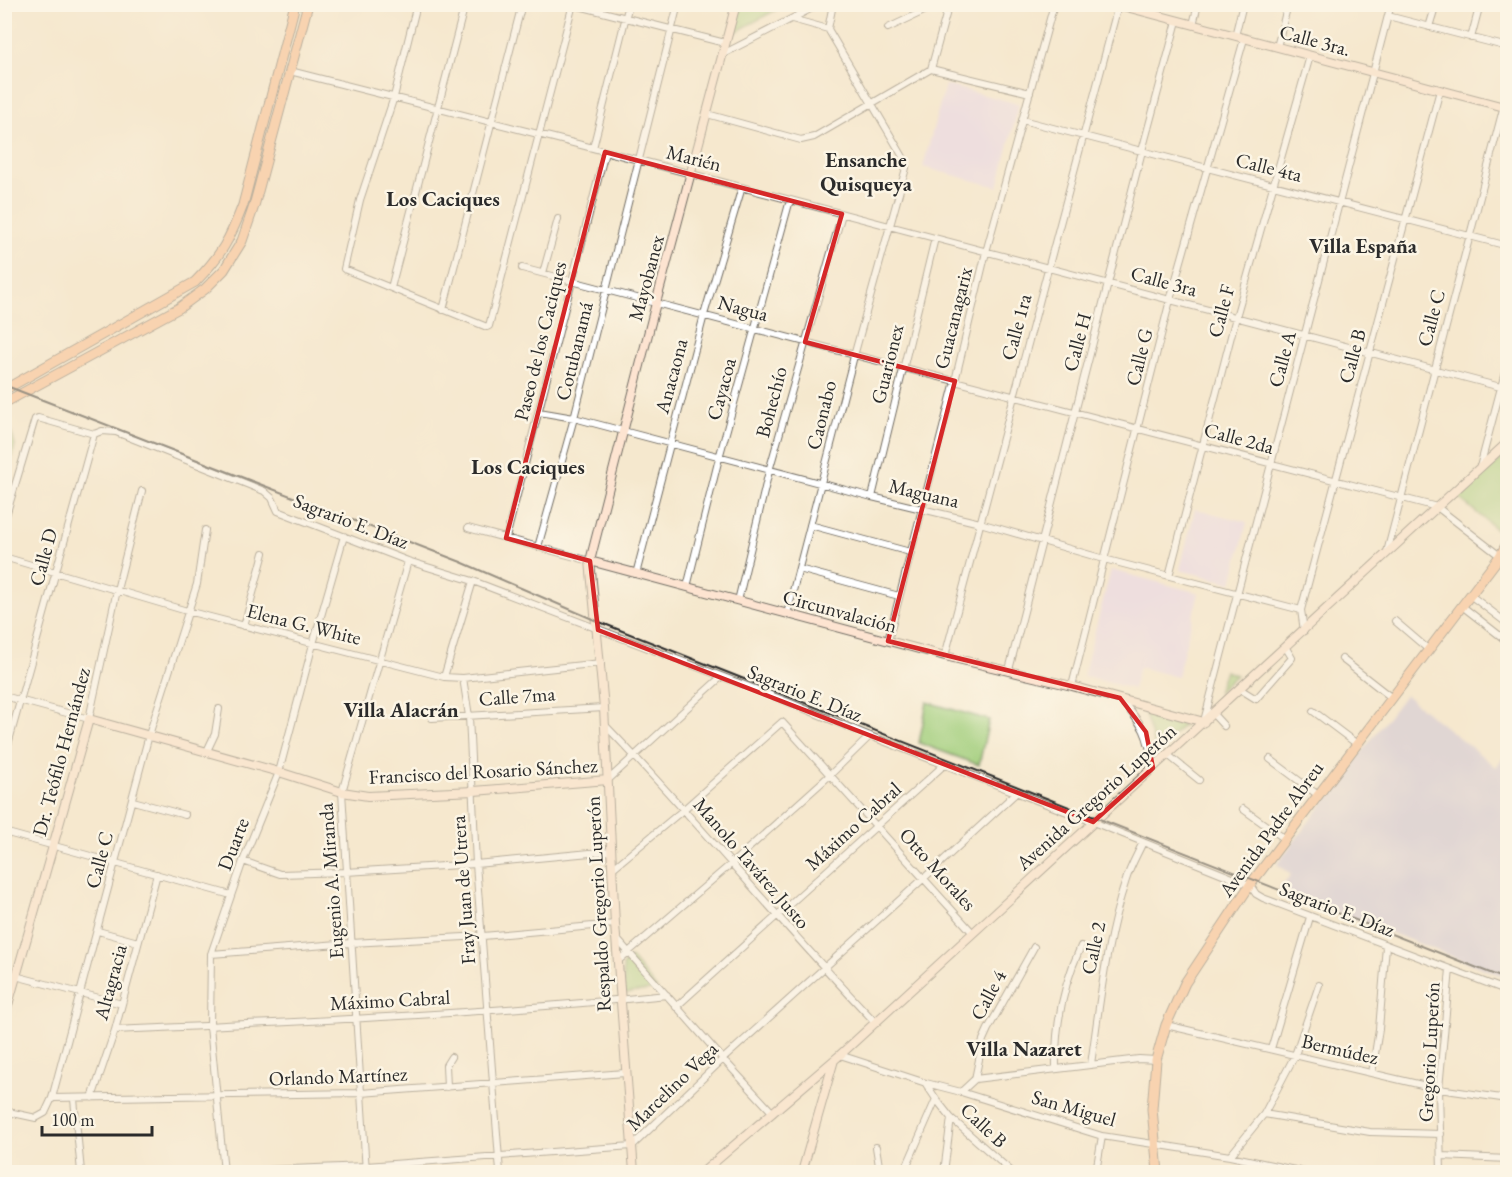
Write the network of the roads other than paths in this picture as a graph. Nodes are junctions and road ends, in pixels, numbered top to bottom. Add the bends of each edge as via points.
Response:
1 (295, 4) edge
2 (308, 4) edge
3 (417, 4) edge
4 (465, 4) edge
5 (522, 4) edge
6 (629, 4) edge
7 (678, 4) edge
8 (736, 4) edge
9 (820, 4) edge
10 (833, 4) edge
11 (939, 4) edge
12 (949, 4) edge
13 (1054, 4) edge
14 (1153, 4) edge
15 (1198, 4) edge
16 (1243, 4) edge
17 (1288, 4) edge
18 (1391, 4) edge
19 (1436, 4) edge
20 (1480, 4) edge
21 (572, 5) edge
22 (1116, 5) edge
23 (1151, 14) junction
24 (1388, 16) junction
25 (626, 18) junction
26 (792, 20) junction
27 (1177, 21) junction
28 (1193, 25) junction
29 (1429, 27) junction
30 (888, 28) dead end
31 (828, 29) junction
32 (672, 30) junction
33 (1240, 37) junction
34 (1471, 38) junction
35 (725, 43) junction
36 (1277, 47) junction
37 (1508, 47) edge
38 (723, 54) junction
39 (1310, 56) junction
40 (931, 69) junction
41 (290, 71) junction
42 (1374, 73) junction
43 (1440, 90) junction
44 (1508, 90) edge
45 (1030, 93) junction
46 (394, 97) junction
47 (871, 102) junction
48 (1505, 107) edge
49 (439, 109) junction
50 (707, 114) junction
51 (1022, 120) junction
52 (492, 122) junction
53 (537, 135) junction
54 (1084, 136) junction
55 (593, 148) junction
56 (1142, 151) junction
57 (605, 152) junction
58 (640, 161) junction
59 (1208, 168) junction
60 (692, 174) junction
61 (1274, 185) junction
62 (742, 187) junction
63 (790, 200) junction
64 (1340, 202) junction
65 (842, 213) junction
66 (558, 219) dead end
67 (1405, 219) junction
68 (891, 226) junction
69 (1470, 235) junction
70 (935, 238) junction
71 (1508, 246) edge
72 (987, 252) junction
73 (522, 268) dead end
74 (1048, 268) junction
75 (543, 273) junction
76 (572, 280) junction
77 (1109, 284) junction
78 (391, 288) junction
79 (607, 290) junction
80 (1170, 300) junction
81 (656, 303) junction
82 (443, 310) junction
83 (704, 315) junction
84 (1236, 317) junction
85 (755, 329) junction
86 (1305, 336) junction
87 (805, 342) junction
88 (1370, 352) junction
89 (854, 356) junction
90 (1508, 361) edge
91 (903, 367) junction
92 (1434, 369) junction
93 (955, 381) junction
94 (1504, 388) edge
95 (4, 390) edge
96 (1014, 396) junction
97 (4, 403) edge
98 (539, 412) junction
99 (1076, 413) junction
100 (574, 418) junction
101 (1138, 428) junction
102 (623, 431) junction
103 (94, 434) junction
104 (1508, 442) edge
105 (669, 445) junction
106 (1203, 445) junction
107 (719, 458) junction
108 (1271, 464) junction
109 (1480, 467) junction
110 (769, 471) junction
111 (1336, 480) junction
112 (821, 484) junction
113 (142, 491) dead end
114 (872, 497) junction
115 (1401, 497) junction
116 (1437, 507) junction
117 (922, 509) junction
118 (4, 522) edge
119 (980, 523) junction
120 (810, 525) junction
121 (468, 528) dead end
122 (205, 530) dead end
123 (345, 536) junction
124 (506, 538) junction
125 (1042, 542) junction
126 (1508, 543) edge
127 (538, 547) junction
128 (910, 552) junction
129 (264, 553) dead end
130 (1386, 555) junction
131 (1500, 556) junction
132 (4, 557) edge
133 (1104, 559) junction
134 (408, 561) junction
135 (590, 561) junction
136 (799, 569) junction
137 (56, 572) junction
138 (636, 574) junction
139 (1169, 576) junction
140 (473, 581) junction
141 (687, 587) junction
142 (117, 590) junction
143 (1237, 594) junction
144 (1470, 595) junction
145 (899, 596) junction
146 (738, 601) junction
147 (1462, 606) junction
148 (1301, 610) junction
149 (187, 611) junction
150 (787, 614) junction
151 (1395, 621) dead end
152 (1508, 624) edge
153 (244, 626) junction
154 (598, 630) junction
155 (1304, 631) junction
156 (888, 641) junction
157 (1508, 642) edge
158 (313, 644) junction
159 (1286, 648) junction
160 (1429, 650) junction
161 (945, 656) junction
162 (1342, 659) dead end
163 (379, 660) junction
164 (601, 663) junction
165 (1009, 670) junction
166 (444, 677) junction
167 (720, 677) junction
168 (463, 678) junction
169 (1072, 686) junction
170 (1240, 689) junction
171 (4, 696) edge
172 (1120, 698) junction
173 (1392, 698) junction
174 (21, 700) junction
175 (604, 708) junction
176 (219, 709) dead end
177 (1313, 711) dead end
178 (1213, 714) junction
179 (469, 716) junction
180 (432, 718) dead end
181 (89, 719) junction
182 (1204, 722) junction
183 (605, 725) junction
184 (1224, 726) dead end
185 (149, 735) junction
186 (870, 736) junction
187 (1357, 744) junction
188 (207, 751) junction
189 (634, 755) junction
190 (1168, 755) junction
191 (4, 759) edge
192 (1270, 759) dead end
193 (944, 765) junction
194 (1153, 768) junction
195 (279, 772) junction
196 (830, 775) junction
197 (608, 780) junction
198 (1199, 780) dead end
199 (474, 791) junction
200 (342, 792) junction
201 (1016, 793) junction
202 (1318, 795) junction
203 (133, 801) junction
204 (1244, 808) dead end
205 (683, 810) junction
206 (185, 815) dead end
207 (1093, 822) junction
208 (877, 827) junction
209 (4, 832) edge
210 (1285, 839) junction
211 (1143, 842) junction
212 (54, 846) junction
213 (611, 851) junction
214 (243, 861) junction
215 (115, 863) junction
216 (476, 864) junction
217 (731, 864) junction
218 (612, 869) junction
219 (346, 872) junction
220 (157, 874) junction
221 (923, 879) junction
222 (1250, 885) junction
223 (231, 894) junction
224 (777, 917) junction
225 (1310, 917) junction
226 (615, 924) junction
227 (98, 931) junction
228 (972, 932) junction
229 (483, 936) junction
230 (616, 938) junction
231 (138, 942) junction
232 (351, 943) junction
233 (1034, 946) dead end
234 (1081, 946) dead end
235 (1386, 946) junction
236 (629, 952) junction
237 (211, 954) junction
238 (618, 961) junction
239 (824, 969) junction
240 (1450, 969) junction
241 (4, 973) edge
242 (16, 976) junction
243 (1319, 985) dead end
244 (1508, 991) edge
245 (79, 994) junction
246 (667, 995) junction
247 (620, 1000) junction
248 (122, 1004) junction
249 (676, 1007) junction
250 (488, 1011) junction
251 (4, 1019) edge
252 (357, 1019) junction
253 (875, 1022) junction
254 (1166, 1025) junction
255 (210, 1026) junction
256 (115, 1030) junction
257 (1270, 1049) junction
258 (1295, 1055) junction
259 (451, 1057) dead end
260 (837, 1057) junction
261 (723, 1059) junction
262 (1156, 1060) junction
263 (1090, 1064) junction
264 (1056, 1068) junction
265 (625, 1073) junction
266 (1372, 1073) junction
267 (975, 1079) junction
268 (926, 1083) junction
269 (493, 1084) junction
270 (447, 1087) junction
271 (1439, 1089) junction
272 (961, 1092) junction
273 (361, 1093) junction
274 (217, 1096) junction
275 (52, 1098) junction
276 (92, 1098) junction
277 (74, 1099) junction
278 (936, 1099) junction
279 (1508, 1099) edge
280 (4, 1111) edge
281 (773, 1113) junction
282 (1264, 1114) junction
283 (951, 1118) junction
284 (1441, 1134) junction
285 (1102, 1136) junction
286 (1155, 1145) junction
287 (632, 1146) junction
288 (876, 1147) dead end
289 (499, 1156) junction
290 (1230, 1156) junction
291 (1442, 1156) junction
292 (1508, 1159) edge
293 (366, 1169) edge
294 (224, 1172) edge
295 (81, 1173) edge
296 (216, 1173) edge
297 (500, 1173) edge
298 (634, 1173) edge
299 (703, 1173) edge
300 (802, 1173) edge
301 (880, 1173) edge
302 (904, 1173) edge
303 (944, 1173) edge
304 (1012, 1173) edge
305 (1096, 1173) edge
306 (1158, 1173) edge
307 (1304, 1173) edge
308 (1441, 1173) edge

1 - 95 main road via 243,205 231,237 215,262 187,287
2 - 41 main road
3 - 46 street
4 - 49 street
5 - 52 street
6 - 25 street
7 - 32 street, Cotubanamá
8 - 35 street, Mayobanex
9 - 26 street
10 - 31 street
11 - 30 street
12 - 40 street
13 - 45 street, Guacanagarix
14 - 23 street
15 - 28 street
16 - 33 street, Calle G
17 - 36 street
18 - 24 street, Calle A
19 - 29 street
20 - 34 street
21 - 25 street
21 - 53 street
22 - 23 street, Calle 3ra.
22 - 54 street, Calle 1ra
23 - 27 street, Calle 3ra.
24 - 29 street
24 - 42 street, Calle A
25 - 32 street
25 - 55 street
26 - 31 street
26 - 38 street
27 - 28 street, Calle 3ra.
27 - 56 street, Calle H
28 - 33 street, Calle 3ra.
29 - 34 street
31 - 47 street, Caonabo
32 - 35 street
32 - 58 street, Cotubanamá
33 - 36 street, Calle 3ra.
33 - 59 street, Calle G
34 - 37 street
35 - 38 street, Mayobanex
36 - 39 street, Calle 3ra.
38 - 50 street, Mayobanex
39 - 42 street, Calle 3ra.
39 - 61 street, Calle F
40 - 45 street
40 - 47 street
41 - 46 street, Marién
41 - 97 main road via 254,206 242,241 224,270 179,308
42 - 43 street, Calle 3ra.
42 - 64 street, Calle A
43 - 48 street, Calle 3ra.
43 - 67 street, Calle B
44 - 48 street, Calle C
45 - 51 street, Guacanagarix
46 - 49 street, Marién
46 - 78 street via 360,200 344,267
47 - 50 street via 808,140
47 - 68 street, Caonabo via 906,162
48 - 69 street, Calle C
49 - 52 street, Marién
49 - 78 street
50 - 60 street, Mayobanex
51 - 54 street, Calle 4ta
51 - 72 street, Guacanagarix
52 - 53 street, Marién
52 - 82 street
53 - 55 street, Marién
53 - 82 street via 489,326
54 - 56 street, Calle 4ta
54 - 74 street, Calle 1ra
55 - 57 street, Marién
56 - 59 street, Calle 4ta
56 - 77 street, Calle H
57 - 58 street, Marién
57 - 76 street, Paseo de los Caciques
58 - 60 street, Marién
58 - 79 street, Cotubanamá
59 - 61 street, Calle 4ta
59 - 80 street, Calle G
60 - 62 street, Marién
60 - 81 street, Mayobanex
61 - 64 street, Calle 4ta
61 - 84 street, Calle F
62 - 63 street, Marién
62 - 83 street, Anacaona
63 - 65 street, Marién
63 - 85 street, Cayacoa
64 - 67 street, Calle 4ta
64 - 86 street, Calle A
65 - 68 street, Marién
65 - 87 street, Bohechío
66 - 75 street
67 - 69 street, Calle 4ta
67 - 88 street, Calle B
68 - 70 street, Marién
68 - 89 street, Caonabo
69 - 71 street, Calle 4ta
69 - 92 street, Calle C
70 - 72 street, Marién
70 - 91 street, Guarionex
72 - 74 street, Calle 3ra
72 - 93 street, Guacanagarix
73 - 75 street, Nagua
74 - 77 street, Calle 3ra
74 - 96 street, Calle 1ra
75 - 76 street, Nagua
76 - 79 street, Nagua
76 - 98 street, Paseo de los Caciques
77 - 80 street, Calle 3ra
77 - 99 street, Calle H
78 - 82 street
79 - 81 street, Nagua
79 - 100 street, Cotubanamá
80 - 84 street, Calle 3ra
80 - 101 street, Calle G
81 - 83 street, Nagua
81 - 102 street, Mayobanex
83 - 85 street, Nagua
83 - 105 street, Anacaona
84 - 86 street, Calle 3ra
84 - 106 street, Calle F
85 - 87 street, Nagua
85 - 107 street, Cayacoa
86 - 88 street, Calle 3ra
86 - 108 street, Calle A
87 - 89 street, Nagua
87 - 110 street, Bohechío
88 - 92 street, Calle 3ra
88 - 111 street, Calle B
89 - 91 street, Nagua
89 - 112 street, Caonabo
90 - 94 street
91 - 93 street, Nagua
91 - 114 street, Guarionex
92 - 94 street, Calle 3ra
92 - 115 street, Calle C
93 - 96 street, Calle 2da
93 - 117 street, Guacanagarix
94 - 109 street
96 - 99 street, Calle 2da
96 - 119 street, Calle 1ra
98 - 100 street, Maguana
98 - 124 street, Paseo de los Caciques
99 - 101 street, Calle 2da
99 - 125 street, Calle H
100 - 102 street, Maguana
100 - 127 street, Cotubanamá
101 - 106 street, Calle 2da
101 - 133 street, Calle G
102 - 105 street, Maguana
102 - 135 street, Mayobanex
103 - 118 street, Sagrario E. Díaz via 35,419
103 - 123 street, Sagrario E. Díaz via 116,432 254,487 269,494 278,511
103 - 137 street, Calle D
104 - 109 street, Avenida Gregorio Luperón
105 - 107 street, Maguana
105 - 138 street, Anacaona
106 - 108 street, Calle 2da
106 - 139 street, Calle F
107 - 110 street, Maguana
107 - 141 street, Cayacoa
108 - 111 street, Calle 2da
108 - 143 street, Calle A
109 - 116 street, Avenida Gregorio Luperón
110 - 112 street, Maguana
110 - 146 street, Bohechío
111 - 115 street, Calle 2da
111 - 148 street, Calle B
112 - 114 street, Maguana
112 - 120 street, Caonabo
113 - 142 street, Dr. Teófilo Hernández
114 - 117 street, Maguana
115 - 116 street, Calle 2da
115 - 130 street, Calle C
116 - 130 street, Avenida Gregorio Luperón
116 - 131 street, Calle 2da
117 - 119 street, Maguana
117 - 128 street, Guacanagarix
119 - 125 street, Maguana
119 - 161 street, Calle 1ra
120 - 128 street
120 - 136 street, Caonabo
121 - 124 street, Circunvalación
122 - 149 street, Calle C via 197,584
123 - 134 street, Sagrario E. Díaz
123 - 158 street, Duarte
124 - 127 street, Circunvalación
125 - 133 street, Maguana
125 - 165 street, Calle H
126 - 131 main road, Avenida Padre Abreu
127 - 135 street, Circunvalación
128 - 145 street, Guacanagarix
129 - 153 street
130 - 155 street, Avenida Gregorio Luperón
131 - 144 main road, Avenida Padre Abreu
132 - 137 street, Elena G. White
133 - 139 street, Maguana
133 - 169 street, Calle G
134 - 140 street, Sagrario E. Díaz
134 - 163 street, Eugenio A. Miranda
135 - 138 street, Circunvalación
135 - 154 street, Respaldo Gregorio Luperón
136 - 145 street
136 - 150 street, Caonabo
137 - 142 street, Elena G. White
137 - 174 street, Calle D
138 - 141 street, Circunvalación
139 - 143 street, Maguana
140 - 154 street, Sagrario E. Díaz
140 - 166 street
141 - 146 street, Circunvalación
142 - 149 street, Elena G. White
142 - 181 street, Dr. Teófilo Hernández
143 - 148 street, Maguana
143 - 182 street, Calle A
144 - 147 main road, Avenida Padre Abreu
144 - 152 street
145 - 156 street, Guacanagarix
146 - 150 street, Circunvalación
147 - 157 street
147 - 160 main road, Avenida Padre Abreu
148 - 155 street, Calle B
149 - 153 street, Elena G. White
149 - 185 street, Calle C
150 - 156 street, Circunvalación
151 - 160 street
153 - 158 street, Elena G. White
154 - 164 street, Respaldo Gregorio Luperón
154 - 167 street, Sagrario E. Díaz
155 - 159 street, Avenida Gregorio Luperón
156 - 161 street, Circunvalación
158 - 163 street, Elena G. White
158 - 195 street, Duarte
159 - 170 street, Avenida Gregorio Luperón
159 - 170 street via 1292,658 1256,699
160 - 173 main road, Avenida Padre Abreu
161 - 165 street, Circunvalación
162 - 173 street
163 - 166 street, Elena G. White
163 - 200 street, Eugenio A. Miranda
164 - 168 street, Elena G. White
164 - 175 street, Respaldo Gregorio Luperón
165 - 169 street, Circunvalación
166 - 168 street, Elena G. White
167 - 186 street, Sagrario E. Díaz
167 - 189 street, Francisco del Rosario Sánchez
168 - 179 street, Fray Juan de Utrera
169 - 172 street, Circunvalación
170 - 178 street, Avenida Gregorio Luperón
171 - 174 street, Francisco del Rosario Sánchez
172 - 182 street, Circunvalación
172 - 194 street via 1146,732
173 - 187 main road, Avenida Padre Abreu
174 - 181 street, Francisco del Rosario Sánchez
174 - 191 street, Calle D
175 - 179 street, Calle 7ma
175 - 183 street, Respaldo Gregorio Luperón
176 - 188 street via 215,734
177 - 187 street
178 - 182 street, Avenida Gregorio Luperón
178 - 184 street
179 - 180 street, Calle 7ma
179 - 199 street, Fray Juan de Utrera
181 - 185 street, Francisco del Rosario Sánchez
181 - 212 street, Dr. Teófilo Hernández
182 - 190 street, Avenida Gregorio Luperón
183 - 189 street, Manolo Tavárez Justo
183 - 197 street, Respaldo Gregorio Luperón
185 - 188 street, Francisco del Rosario Sánchez
185 - 203 street, Calle C
186 - 193 street, Sagrario E. Díaz
186 - 196 street
187 - 202 main road, Avenida Padre Abreu
188 - 195 street, Francisco del Rosario Sánchez
189 - 197 street, Francisco del Rosario Sánchez
189 - 205 street, Manolo Tavárez Justo
190 - 194 street, Avenida Gregorio Luperón
190 - 198 street
192 - 202 street
193 - 201 street, Sagrario E. Díaz
193 - 208 street, Máximo Cabral
194 - 207 street, Avenida Gregorio Luperón
195 - 200 street, Francisco del Rosario Sánchez
195 - 214 street, Duarte
196 - 205 street, Otto Morales via 782,722
196 - 208 street, Otto Morales
196 - 217 street
197 - 199 street, Francisco del Rosario Sánchez
197 - 213 street, Respaldo Gregorio Luperón
199 - 200 street, Francisco del Rosario Sánchez via 368,796
199 - 216 street, Fray Juan de Utrera
200 - 219 street, Eugenio A. Miranda
201 - 207 street, Sagrario E. Díaz
201 - 221 street, Marcelino Vega
202 - 210 main road, Avenida Padre Abreu
203 - 206 street
203 - 215 street, Calle C
204 - 210 street
205 - 217 street, Manolo Tavárez Justo
205 - 218 street
207 - 211 street, Sagrario E. Díaz
207 - 228 street, Avenida Gregorio Luperón
208 - 221 street, Otto Morales
208 - 224 street, Máximo Cabral
209 - 212 street
210 - 222 main road, Avenida Padre Abreu
211 - 222 street, Sagrario E. Díaz
211 - 263 street, Calle 2 via 1126,880 1114,927
212 - 215 street
212 - 242 street, Dr. Teófilo Hernández
213 - 216 street
213 - 218 street, Respaldo Gregorio Luperón
214 - 219 street via 280,874
214 - 223 street, Duarte
215 - 220 street
215 - 227 street, Calle C
216 - 219 street
216 - 229 street, Fray Juan de Utrera
217 - 224 street, Manolo Tavárez Justo
217 - 236 street
218 - 226 street, Respaldo Gregorio Luperón
219 - 232 street, Eugenio A. Miranda
220 - 223 street
220 - 231 street, Altagracia
221 - 228 street, Otto Morales
221 - 239 street, Marcelino Vega
222 - 225 street, Sagrario E. Díaz via 1263,898
222 - 254 main road, Avenida Padre Abreu via 1185,982
223 - 237 street, Duarte
224 - 239 street, Manolo Tavárez Justo
224 - 249 street, Máximo Cabral
225 - 235 street, Sagrario E. Díaz
225 - 257 street
226 - 229 street
226 - 230 street, Respaldo Gregorio Luperón
227 - 231 street
227 - 245 street, Calle C
228 - 253 street, Avenida Gregorio Luperón
229 - 232 street
229 - 250 street, Fray Juan de Utrera
230 - 236 street
230 - 238 street, Respaldo Gregorio Luperón
231 - 248 street, Altagracia
232 - 237 street
232 - 252 street, Eugenio A. Miranda
233 - 267 street, Calle 4 via 983,1040
234 - 264 street via 1065,984
235 - 240 street, Sagrario E. Díaz
235 - 266 street via 1380,1029
236 - 238 street
236 - 246 street
237 - 255 street, Duarte
238 - 247 street, Respaldo Gregorio Luperón
239 - 253 street, Manolo Tavárez Justo
239 - 261 street, Marcelino Vega
240 - 244 street, Sagrario E. Díaz
240 - 271 street, Gregorio Luperón
241 - 242 street
242 - 245 street
242 - 251 street, Dr. Teófilo Hernández
243 - 258 street
245 - 248 street
245 - 275 street, Calle C
246 - 247 street, Máximo Cabral
246 - 249 street
247 - 250 street, Máximo Cabral
247 - 265 street, Respaldo Gregorio Luperón
248 - 256 street, Altagracia
249 - 261 street
250 - 252 street, Máximo Cabral
250 - 269 street, Fray Juan de Utrera
252 - 255 street, Máximo Cabral
252 - 273 street, Eugenio A. Miranda
253 - 260 street, Avenida Gregorio Luperón
254 - 257 street, Bermúdez
254 - 262 main road, Avenida Padre Abreu
255 - 256 street, Máximo Cabral
255 - 274 street, Duarte
256 - 276 street, Altagracia
257 - 258 street, Bermúdez
258 - 266 street, Bermúdez
258 - 282 street
259 - 270 street via 446,1065
260 - 268 street, San Miguel
260 - 281 street, Avenida Gregorio Luperón
260 - 300 street
261 - 281 street
261 - 287 street, Marcelino Vega
262 - 263 street
262 - 286 main road, Avenida Padre Abreu via 1152,1109
263 - 264 street
264 - 267 street
265 - 269 street, Orlando Martínez
265 - 287 street, Respaldo Gregorio Luperón
266 - 271 street, Bermúdez
267 - 272 street
268 - 272 street, San Miguel
268 - 278 street, Calle B
269 - 270 street, Orlando Martínez
269 - 289 street, Fray Juan de Utrera
270 - 273 street, Orlando Martínez
271 - 279 street, Bermúdez
271 - 284 street, Gregorio Luperón
272 - 285 street, San Miguel
273 - 274 street, Orlando Martínez
273 - 293 street, Eugenio A. Miranda
274 - 276 street, Orlando Martínez
274 - 294 street, Duarte
275 - 277 street, Orlando Martínez
275 - 280 street, Calle C via 42,1116 30,1118
276 - 277 street, Orlando Martínez
277 - 295 street
278 - 283 street, Calle B
278 - 302 street
281 - 299 street, Avenida Gregorio Luperón
282 - 284 street via 1370,1132
282 - 290 street
283 - 303 street
283 - 304 street, Calle B
284 - 291 street, Gregorio Luperón
285 - 286 street, San Miguel
285 - 305 street
286 - 290 street, San Miguel
286 - 306 main road, Avenida Padre Abreu
287 - 289 street, Marcelino Vega
287 - 298 street, Respaldo Gregorio Luperón
288 - 301 street
289 - 293 street, Marcelino Vega
289 - 297 street, Fray Juan de Utrera
290 - 307 street, San Miguel
291 - 292 street
291 - 308 street, Gregorio Luperón
293 - 294 street, Marcelino Vega
294 - 296 street, Marcelino Vega

